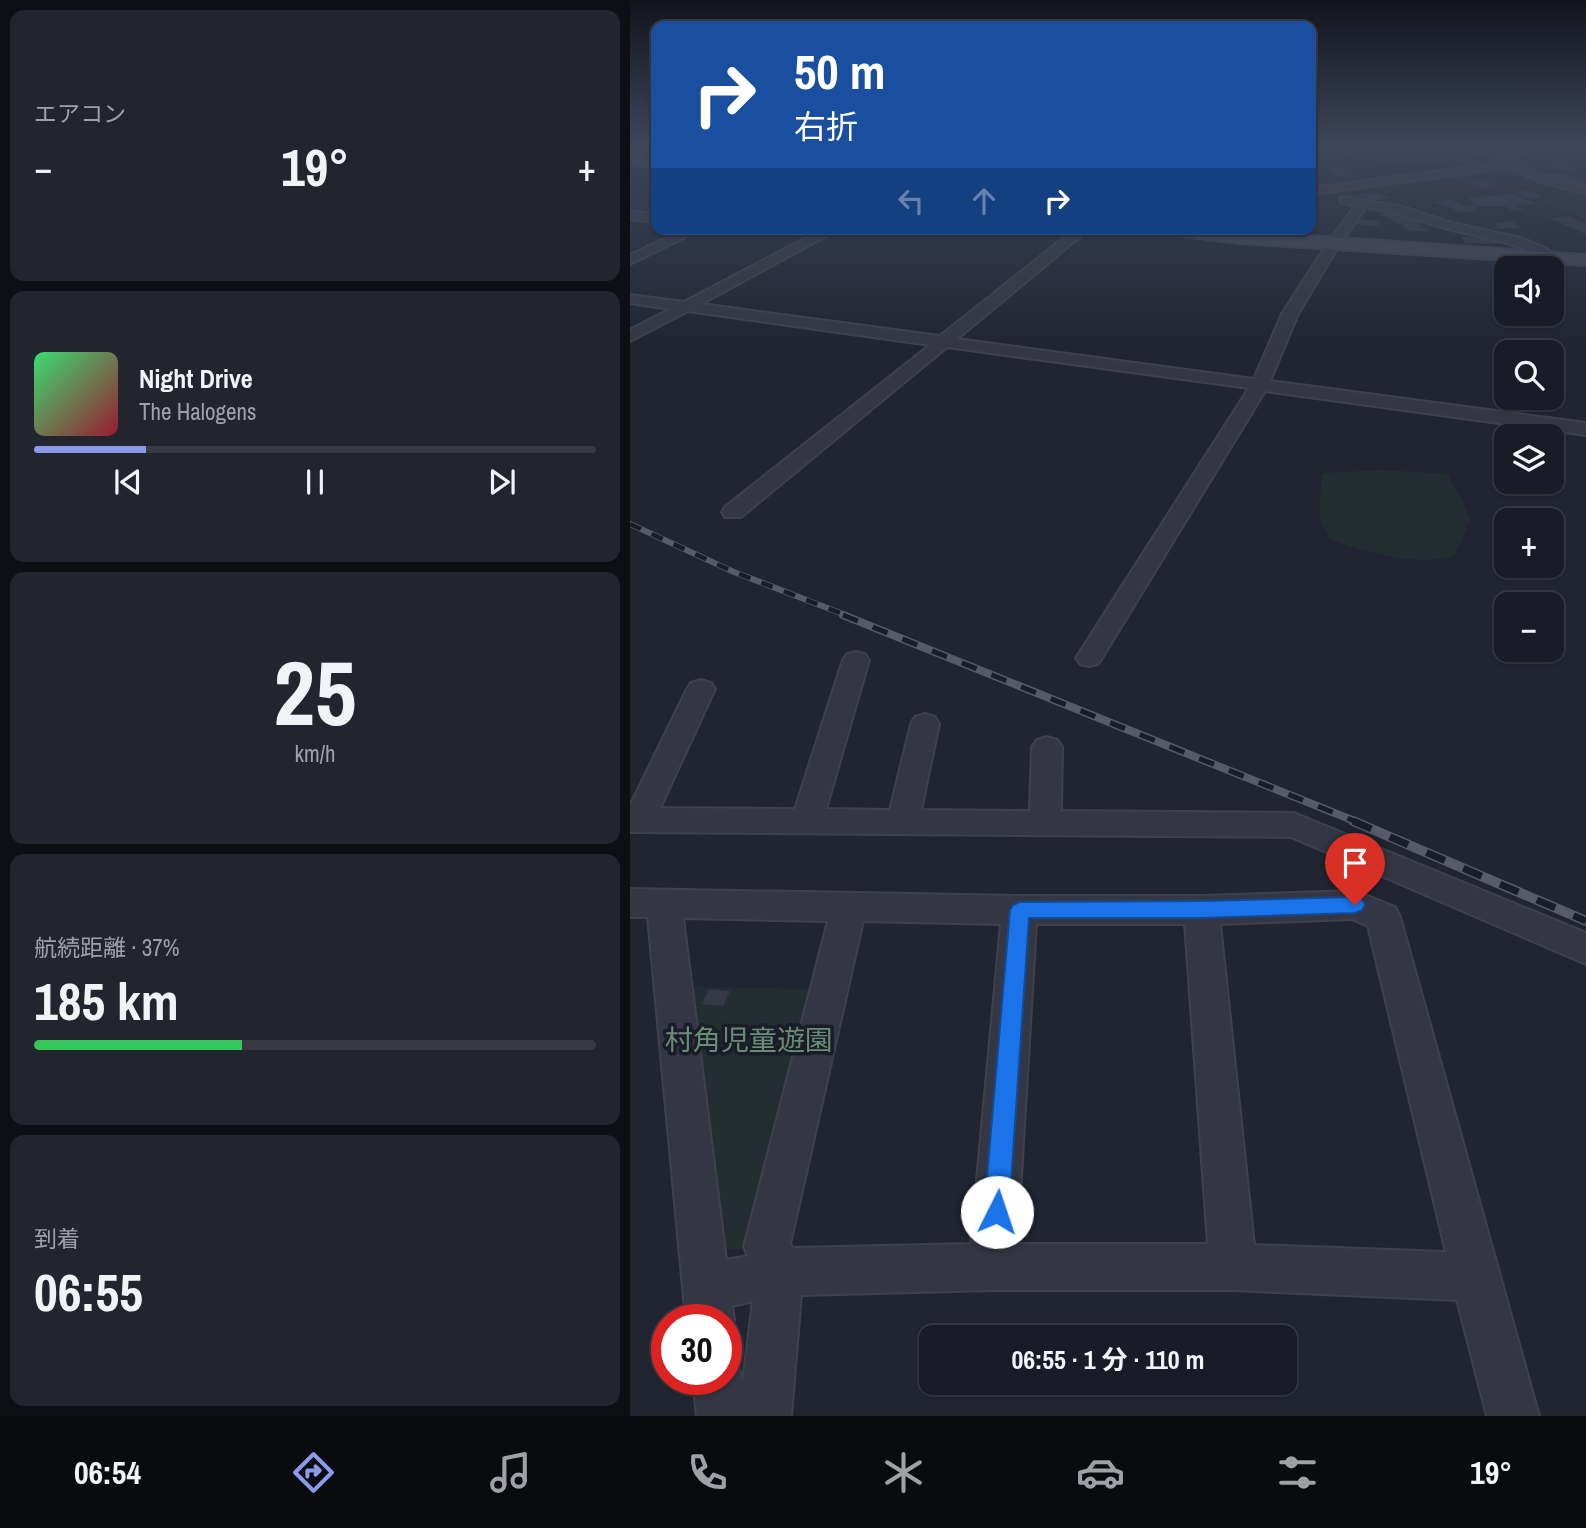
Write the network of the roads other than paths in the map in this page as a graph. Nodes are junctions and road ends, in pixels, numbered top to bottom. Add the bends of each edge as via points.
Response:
1 (1356, 213) edge
2 (1410, 213) edge
3 (630, 215) edge
4 (651, 217) edge
5 (683, 235) edge
6 (821, 235) edge
7 (1076, 235) edge
8 (1233, 235) edge
9 (1333, 244) junction
10 (1521, 256) edge
11 (1549, 256) edge
12 (1564, 259) edge
13 (630, 260) edge
14 (1586, 260) edge
15 (630, 299) edge
16 (688, 306) junction
17 (630, 336) edge
18 (945, 342) junction
19 (1260, 384) junction
20 (1586, 429) edge
21 (733, 512) dead end
22 (1089, 658) dead end
23 (856, 660) dead end
24 (701, 689) dead end
25 (925, 724) dead end
26 (1047, 747) dead end
27 (634, 820) edge
28 (807, 821) junction
29 (903, 822) junction
30 (1045, 823) junction
31 (647, 904) edge
32 (849, 906) junction
33 (1201, 909) junction
34 (1020, 910) junction
35 (1586, 949) edge
36 (992, 1267) junction
37 (1233, 1267) junction
38 (780, 1272) junction
39 (1475, 1277) junction
40 (708, 1304) edge
41 (720, 1395) edge
42 (723, 1416) edge
43 (765, 1416) edge
44 (1513, 1416) edge

1 - 9 street
2 - 11 street via 1456,228 1501,235
3 - 4 street
5 - 13 street
6 - 16 street
7 - 18 street
8 - 9 street
9 - 10 street
9 - 19 street via 1290,314
12 - 14 street
15 - 16 street
16 - 17 street
16 - 18 street
18 - 19 street
18 - 21 street
19 - 20 street
19 - 22 street
23 - 28 street
24 - 27 street
25 - 29 street
26 - 30 street
27 - 28 street
28 - 29 street
29 - 30 street
30 - 35 street via 1294,825
31 - 32 street
31 - 40 street
32 - 34 street
32 - 38 street via 766,1247
33 - 34 street
33 - 37 street
33 - 39 street via 1355,905 1384,917
34 - 36 street
36 - 37 street
36 - 38 street
37 - 39 street
38 - 40 street
38 - 43 street
39 - 44 street
41 - 42 street

